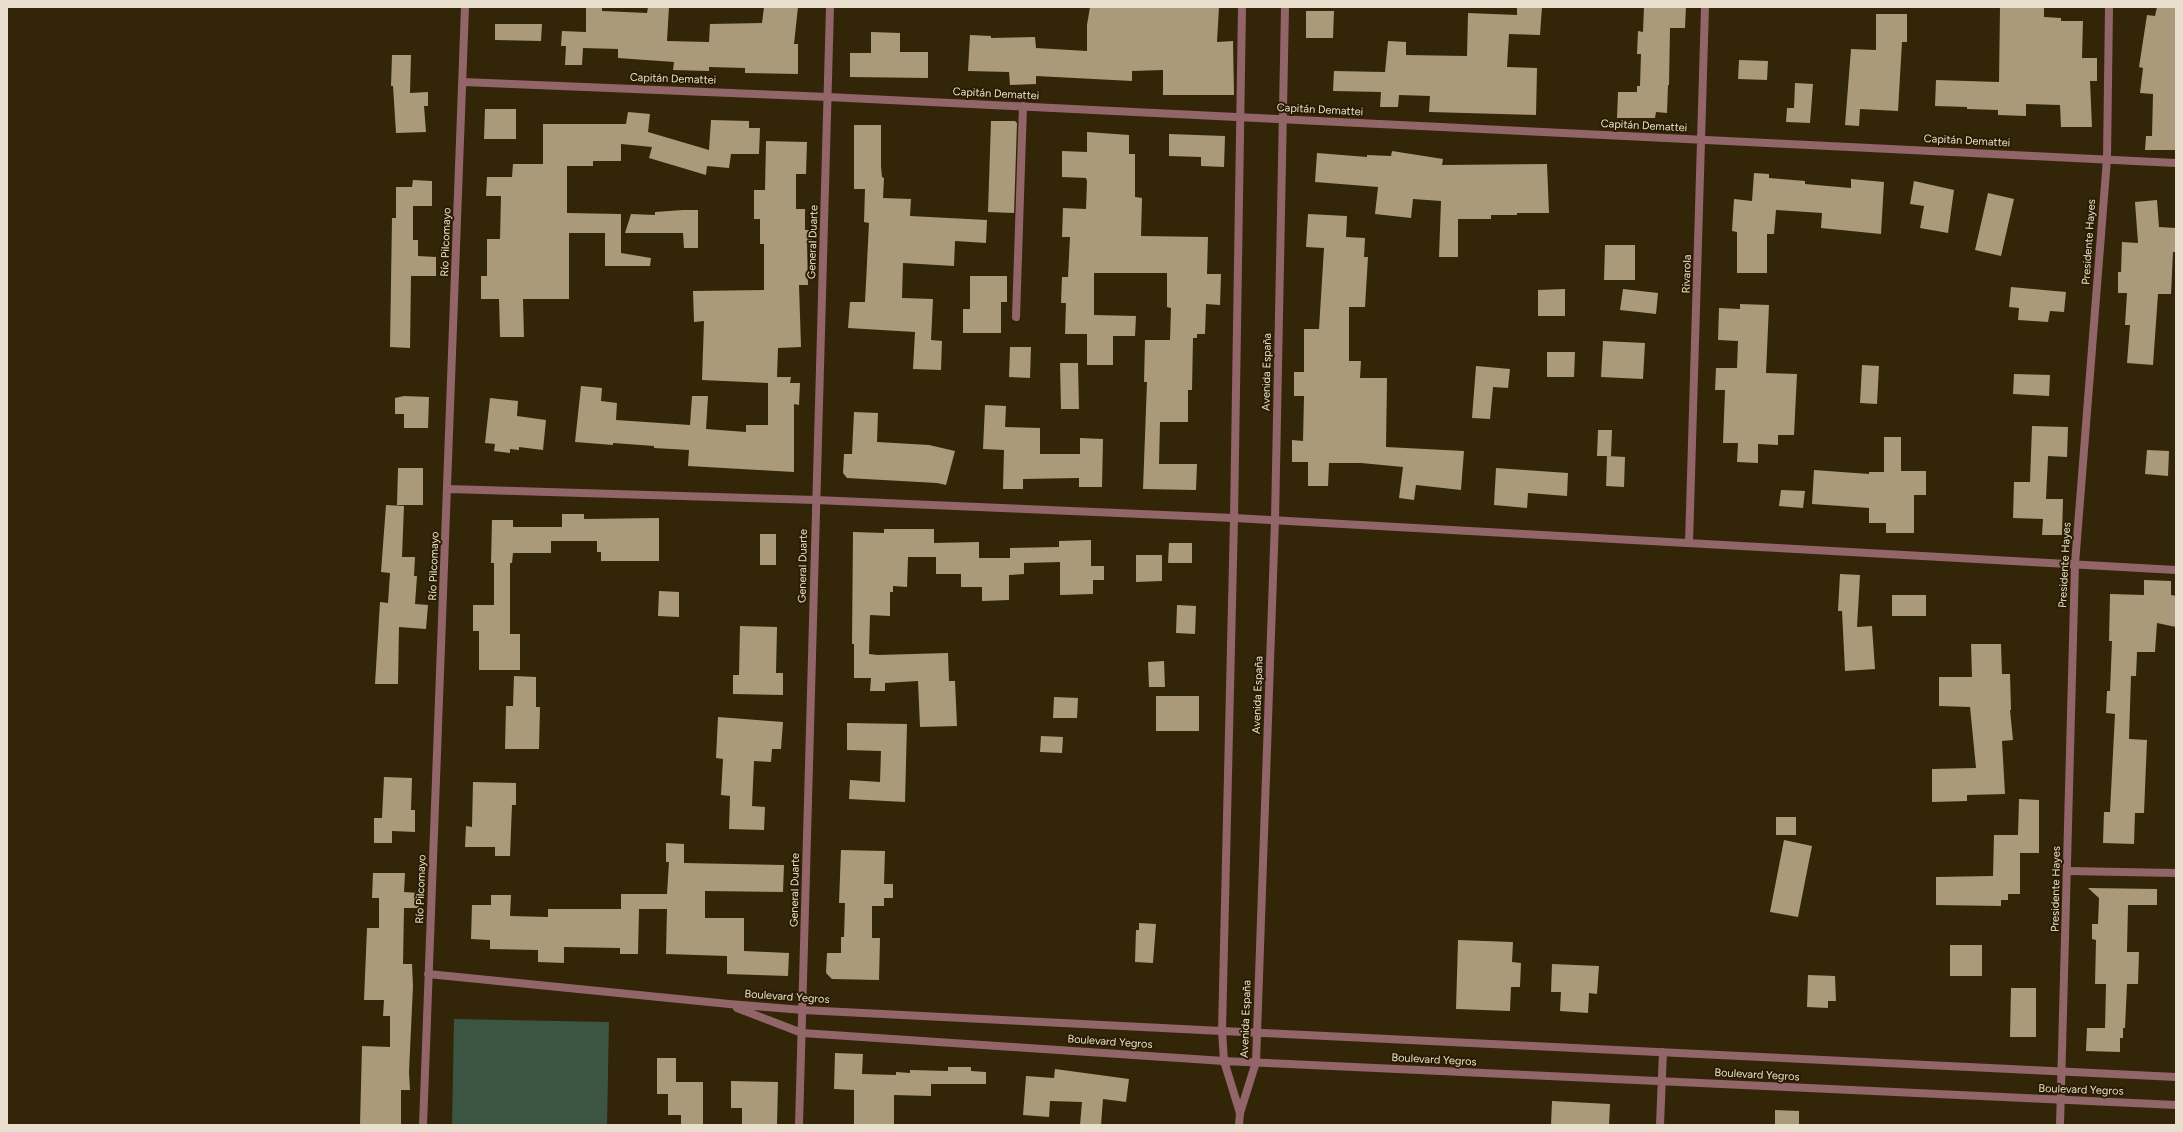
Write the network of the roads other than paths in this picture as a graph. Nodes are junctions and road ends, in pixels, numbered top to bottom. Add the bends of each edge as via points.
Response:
1 (465, 7) edge
2 (830, 7) edge
3 (1242, 7) edge
4 (1285, 7) edge
5 (1705, 7) edge
6 (2109, 7) edge
7 (463, 82) junction
8 (828, 97) junction
9 (1023, 106) junction
10 (1240, 117) junction
11 (1283, 119) junction
12 (1702, 140) junction
13 (2107, 159) junction
14 (2176, 163) edge
15 (1016, 317) dead end
16 (448, 489) junction
17 (816, 500) junction
18 (1234, 518) junction
19 (1275, 520) junction
20 (1688, 542) junction
21 (2075, 564) junction
22 (2176, 570) edge
23 (2068, 871) junction
24 (2176, 873) edge
25 (428, 974) junction
26 (729, 1004) junction
27 (803, 1010) junction
28 (1222, 1031) junction
29 (1257, 1032) junction
30 (802, 1033) junction
31 (1663, 1052) junction
32 (1224, 1061) junction
33 (1256, 1062) junction
34 (2063, 1072) junction
35 (2176, 1077) edge
36 (1662, 1081) junction
37 (2062, 1100) junction
38 (2176, 1105) edge
39 (1240, 1113) junction
40 (423, 1125) edge
41 (799, 1125) edge
42 (1239, 1125) edge
43 (1660, 1125) edge
44 (2060, 1125) edge

1 - 7 street, Río Pilcomayo
2 - 8 street, General Duarte
3 - 10 street, Avenida España
4 - 11 street, Avenida España
5 - 12 street, Rivarola
6 - 13 street, Presidente Hayes
7 - 8 street, Capitán Demattei
7 - 16 street, Río Pilcomayo
8 - 9 street, Capitán Demattei
8 - 17 street, General Duarte
9 - 10 street, Capitán Demattei
9 - 15 street
10 - 11 street, Capitán Demattei
10 - 18 street, Avenida España
11 - 12 street, Capitán Demattei
11 - 19 street, Avenida España
12 - 13 street, Capitán Demattei
12 - 20 street, Rivarola
13 - 14 street, Capitán Demattei
13 - 21 street, Presidente Hayes
16 - 17 street
16 - 25 street, Río Pilcomayo
17 - 18 street
17 - 27 street, General Duarte
18 - 19 street
18 - 28 street, Avenida España
19 - 20 street
19 - 29 street, Avenida España
20 - 21 street
21 - 22 street
21 - 23 street, Presidente Hayes
23 - 24 street
23 - 34 street, Presidente Hayes
25 - 26 street
25 - 40 street, Río Pilcomayo
26 - 27 street, Boulevard Yegros
26 - 30 street, Boulevard Yegros
27 - 28 street, Boulevard Yegros
27 - 30 street, General Duarte
28 - 29 street, Boulevard Yegros
28 - 32 street, Avenida España
29 - 31 street, Boulevard Yegros
29 - 33 street, Avenida España
30 - 32 street, Boulevard Yegros
30 - 41 street, General Duarte
31 - 34 street, Boulevard Yegros
31 - 36 street
32 - 33 street, Boulevard Yegros
32 - 39 street, Avenida España
33 - 36 street, Boulevard Yegros
33 - 39 street, Avenida España
34 - 35 street, Boulevard Yegros
34 - 37 street, Presidente Hayes
36 - 37 street, Boulevard Yegros
36 - 43 street
37 - 38 street, Boulevard Yegros
37 - 44 street, Presidente Hayes
39 - 42 street

